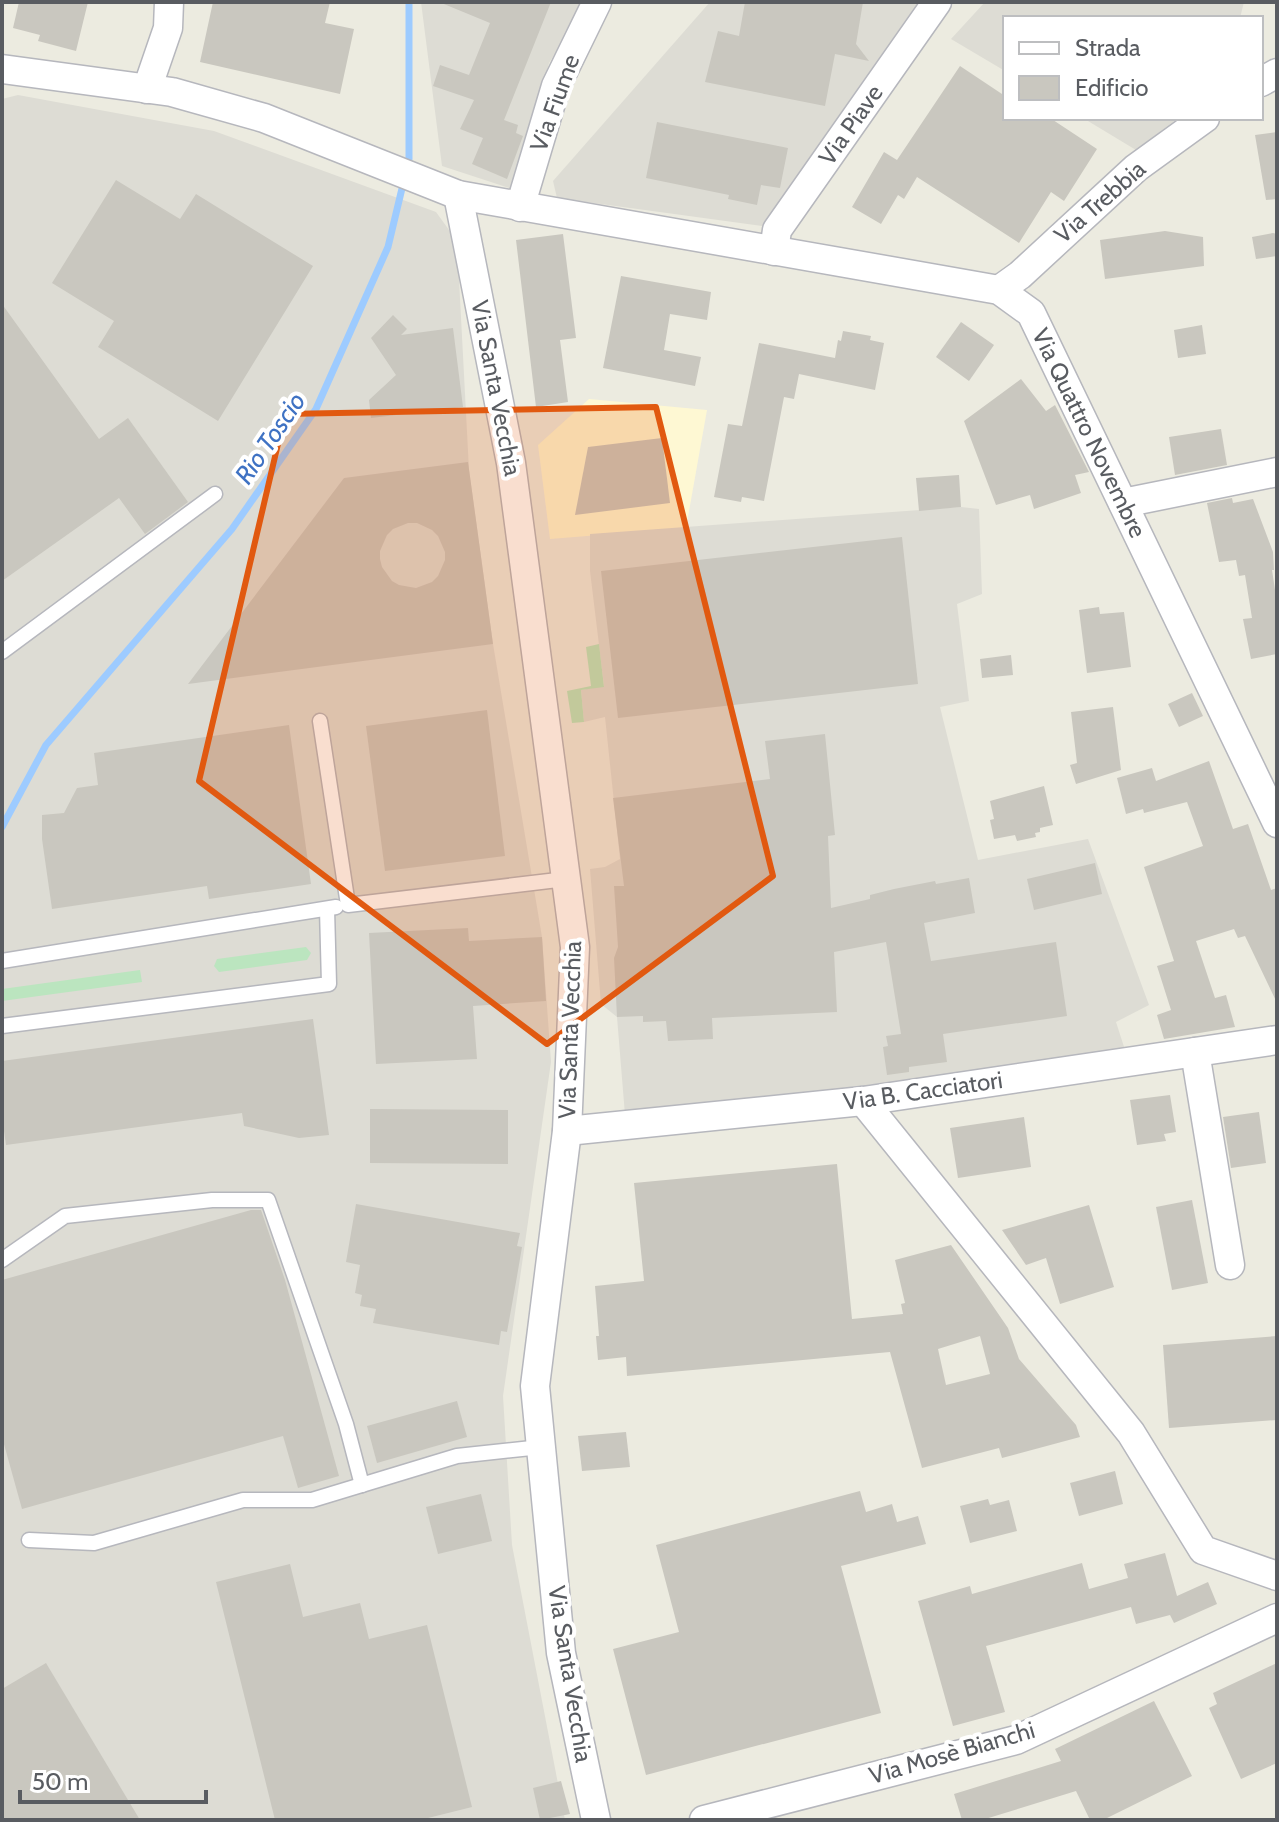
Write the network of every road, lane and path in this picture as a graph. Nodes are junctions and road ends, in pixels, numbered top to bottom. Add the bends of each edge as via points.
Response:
1 (169, 2) edge
2 (597, 2) edge
3 (937, 2) edge
4 (2, 69) edge
5 (147, 89) junction
6 (1202, 120) edge
7 (458, 195) junction
8 (520, 207) junction
9 (774, 251) junction
10 (999, 290) junction
11 (1277, 472) edge
12 (215, 494) dead end
13 (1123, 503) junction
14 (2, 652) edge
15 (320, 721) dead end
16 (1277, 823) edge
17 (566, 879) junction
18 (348, 905) junction
19 (327, 909) junction
20 (2, 961) edge
21 (2, 1026) edge
22 (1277, 1040) edge
23 (1195, 1052) junction
24 (863, 1101) junction
25 (567, 1131) junction
26 (2, 1260) edge
27 (1230, 1265) dead end
28 (541, 1447) junction
29 (362, 1485) junction
30 (29, 1540) dead end
31 (1277, 1576) edge
32 (1277, 1618) edge
33 (596, 1820) edge
34 (704, 1820) edge

1 - 5 street via 168,28
2 - 8 street, Via Fiume via 556,86
3 - 9 street, Via Piave via 777,230
4 - 5 street, Via Quattro Novembre
5 - 7 street, Via Quattro Novembre via 264,118
6 - 10 street, Via Trebbia via 1136,168
7 - 8 street, Via Quattro Novembre
7 - 17 street, Via Santa Vecchia via 511,463
8 - 9 street, Via Quattro Novembre
9 - 10 street, Via Quattro Novembre
10 - 13 street, Via Quattro Novembre via 1031,313
11 - 13 street
12 - 14 lane
13 - 16 street, Via Quattro Novembre
15 - 18 lane
17 - 18 lane
17 - 25 street, Via Santa Vecchia via 575,947
18 - 19 lane
19 - 20 lane
19 - 21 lane via 329,984
22 - 23 street, Via B. Cacciatori
23 - 24 street, Via B. Cacciatori
23 - 27 street
24 - 25 street, Via B. Cacciatori
24 - 31 street via 1131,1433 1203,1550
25 - 28 street, Via Santa Vecchia via 535,1386
26 - 29 lane via 65,1216 212,1200 268,1200
28 - 29 lane via 457,1456
28 - 33 street, Via Santa Vecchia via 561,1653
29 - 30 lane via 312,1500 243,1500 94,1543
32 - 34 street, Via Mosè Bianchi via 1016,1740

